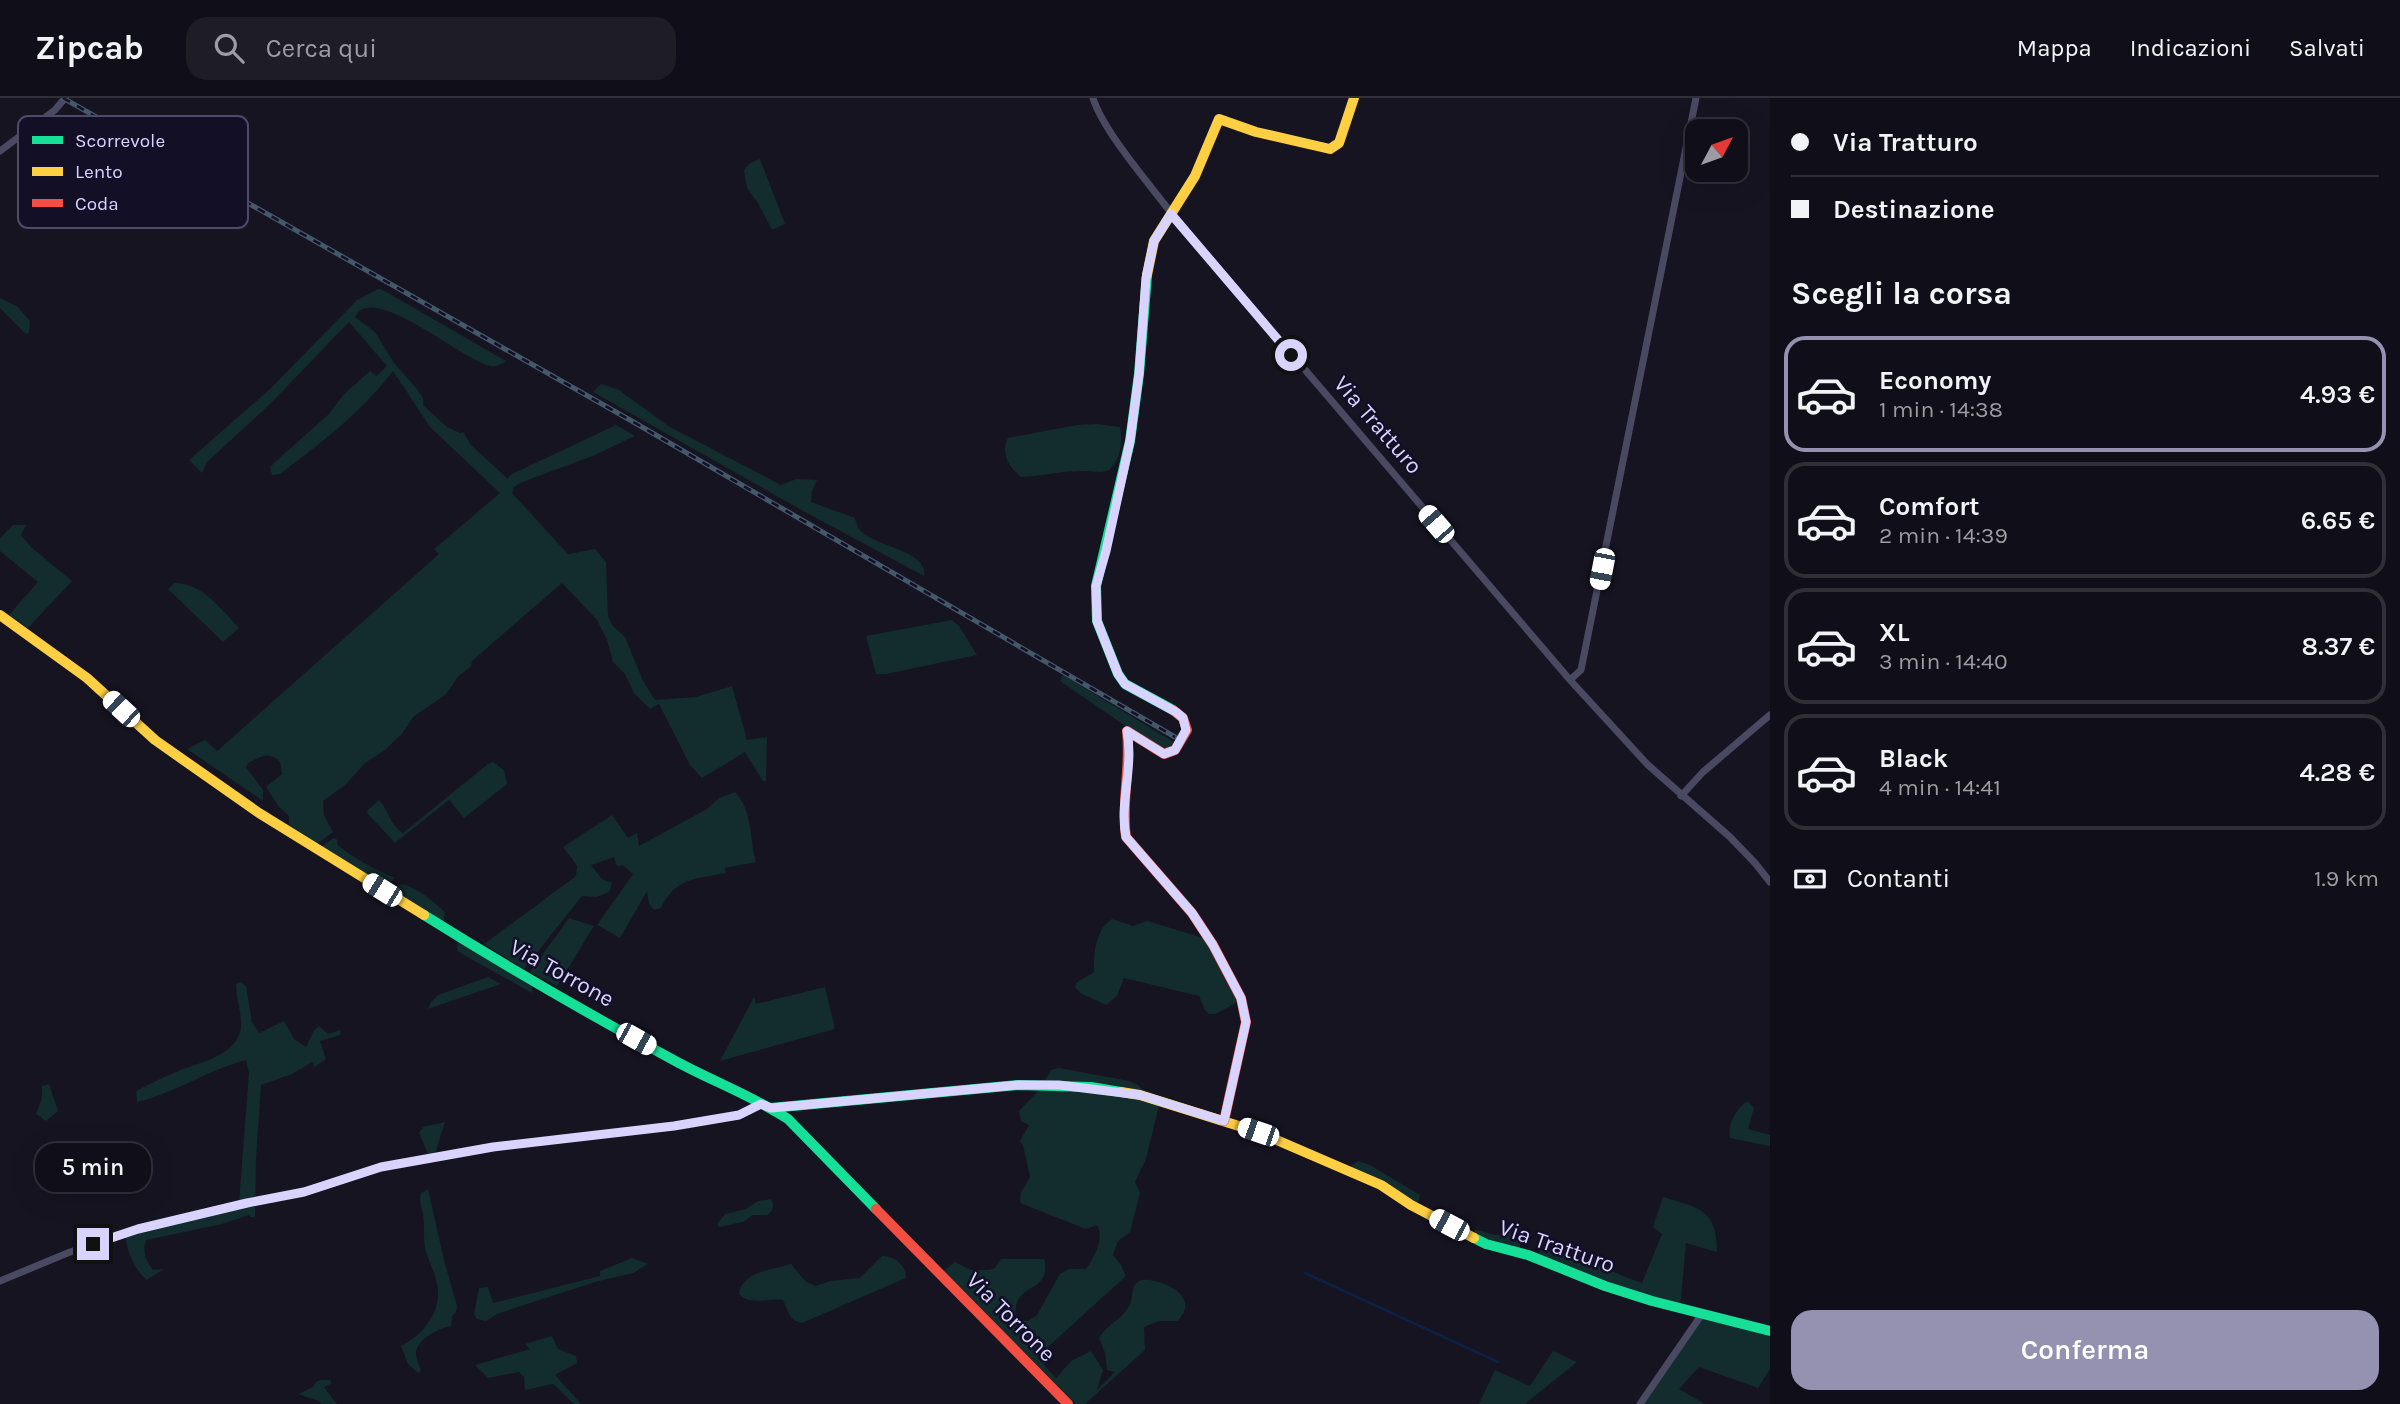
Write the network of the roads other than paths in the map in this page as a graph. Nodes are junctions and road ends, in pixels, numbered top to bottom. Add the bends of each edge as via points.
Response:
1 (65, 98) edge
2 (1093, 98) edge
3 (1354, 98) edge
4 (1696, 98) edge
5 (47, 116) edge
6 (18, 138) edge
7 (0, 151) edge
8 (1171, 214) junction
9 (0, 615) edge
10 (1570, 680) junction
11 (1770, 715) edge
12 (1681, 796) junction
13 (1770, 882) edge
14 (766, 1106) junction
15 (1224, 1121) junction
16 (0, 1282) edge
17 (1702, 1314) junction
18 (1770, 1331) edge
19 (1068, 1404) edge
20 (1640, 1404) edge

1 - 5 street
2 - 8 street, Via Tratturo
3 - 8 street via 1339,143 1330,149 1219,119 1195,176
4 - 10 street via 1581,670
6 - 7 street
8 - 10 street, Via Tratturo
8 - 15 street via 1154,241 1146,278 1134,414 1096,586 1097,621 1125,684 1183,718 1186,730 1175,750 1164,754 1127,731 1130,751 1123,823 1126,837 1192,913 1241,998 1246,1022
9 - 14 street, Via Torrone via 86,678 155,740 259,813 506,967
10 - 12 street, Via Tratturo
11 - 12 street
12 - 13 street, Via Tratturo via 1730,837
14 - 15 street, Via Tratturo via 1059,1085 1140,1095
14 - 16 street via 674,1126 493,1147 381,1167 304,1192 138,1229
14 - 19 street, Via Torrone via 801,1130
15 - 17 street, Via Tratturo via 1381,1185 1486,1244
17 - 18 street, Via Tratturo
17 - 20 street

